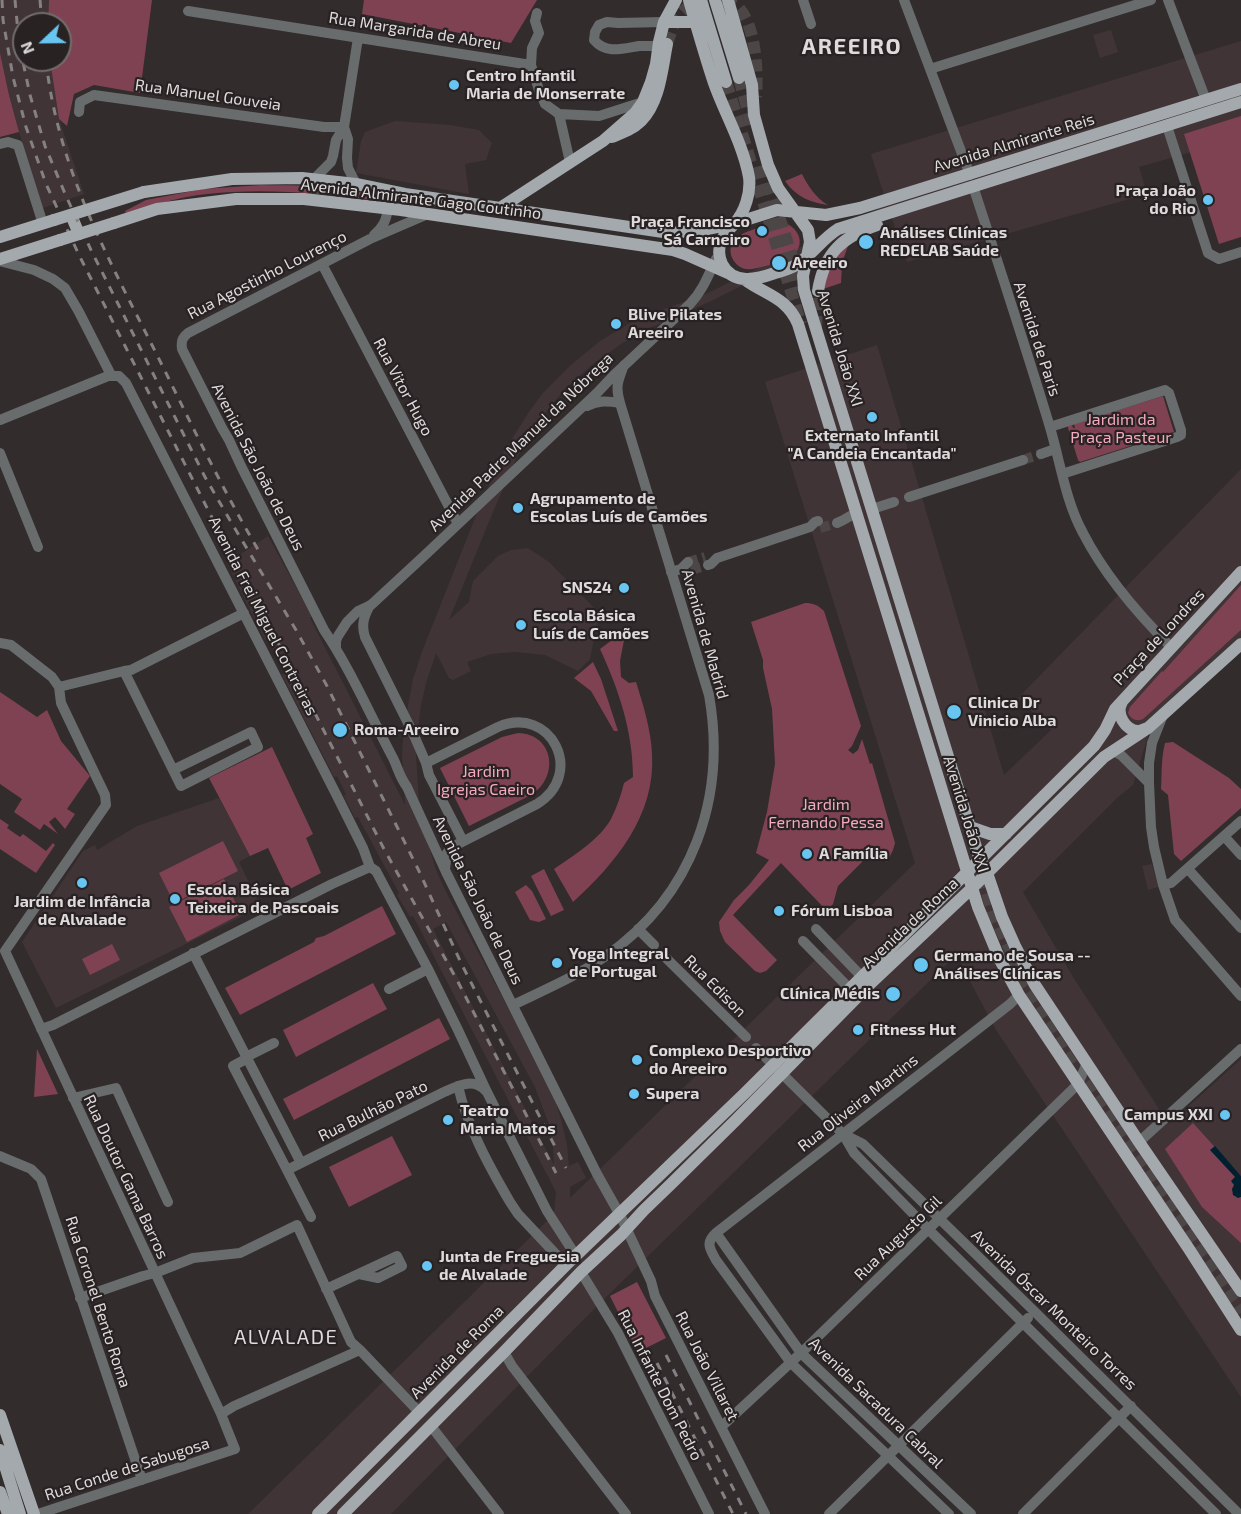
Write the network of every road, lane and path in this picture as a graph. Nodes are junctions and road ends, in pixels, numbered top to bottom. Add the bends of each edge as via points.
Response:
1 (676, 0) edge
2 (689, 0) edge
3 (701, 0) edge
4 (715, 0) edge
5 (728, 0) edge
6 (802, 0) edge
7 (904, 0) edge
8 (1151, 0) edge
9 (1168, 0) edge
10 (188, 11) dead end
11 (537, 13) dead end
12 (664, 22) junction
13 (696, 22) junction
14 (811, 24) dead end
15 (358, 38) junction
16 (663, 45) junction
17 (531, 65) junction
18 (930, 69) junction
19 (1241, 89) edge
20 (643, 102) junction
21 (1241, 102) edge
22 (1208, 106) junction
23 (79, 112) dead end
24 (559, 114) junction
25 (1167, 126) junction
26 (344, 128) junction
27 (603, 141) junction
28 (0, 144) edge
29 (570, 162) junction
30 (313, 180) junction
31 (971, 181) junction
32 (356, 184) junction
33 (374, 188) junction
34 (915, 204) junction
35 (500, 208) junction
36 (388, 209) junction
37 (794, 211) junction
38 (428, 214) junction
39 (71, 215) junction
40 (48, 222) junction
41 (736, 223) junction
42 (79, 234) junction
43 (0, 237) edge
44 (370, 239) junction
45 (41, 246) junction
46 (719, 251) junction
47 (1241, 252) edge
48 (807, 255) junction
49 (0, 260) edge
50 (322, 264) junction
51 (713, 266) junction
52 (738, 277) junction
53 (819, 291) tunnel mouth
54 (181, 341) joint
55 (624, 365) junction
56 (111, 375) junction
57 (620, 403) junction
58 (578, 410) junction
59 (0, 420) edge
60 (1050, 427) junction
61 (1055, 449) junction
62 (0, 453) edge
63 (1041, 454) tunnel mouth
64 (1023, 460) tunnel mouth
65 (1062, 474) junction
66 (909, 497) dead end
67 (894, 502) dead end
68 (872, 509) junction
69 (853, 514) junction
70 (836, 519) tunnel mouth
71 (458, 524) junction
72 (816, 526) tunnel mouth
73 (38, 547) dead end
74 (710, 560) tunnel mouth
75 (1241, 572) edge
76 (371, 604) junction
77 (244, 613) junction
78 (341, 632) junction
79 (365, 637) junction
80 (0, 644) edge
81 (1241, 644) edge
82 (336, 647) junction
83 (1172, 647) junction
84 (124, 671) junction
85 (59, 687) junction
86 (1123, 701) junction
87 (1162, 715) junction
88 (1148, 728) junction
89 (1113, 751) junction
90 (426, 763) junction
91 (173, 770) junction
92 (1149, 783) junction
93 (1241, 821) edge
94 (970, 827) junction
95 (1006, 834) junction
96 (1224, 836) junction
97 (431, 838) junction
98 (458, 844) junction
99 (1241, 855) edge
100 (980, 860) junction
101 (370, 867) junction
102 (445, 869) junction
103 (1188, 869) junction
104 (987, 873) junction
105 (967, 874) junction
106 (1163, 885) junction
107 (972, 888) junction
108 (1241, 928) edge
109 (638, 929) junction
110 (816, 929) dead end
111 (803, 941) dead end
112 (654, 945) dead end
113 (2, 950) edge
114 (193, 953) junction
115 (664, 956) dead end
116 (428, 969) junction
117 (866, 980) junction
118 (1035, 986) junction
119 (389, 988) dead end
120 (850, 989) junction
121 (1019, 995) junction
122 (1241, 996) edge
123 (513, 1005) junction
124 (41, 1029) junction
125 (746, 1037) dead end
126 (274, 1043) dead end
127 (756, 1048) dead end
128 (1241, 1049) edge
129 (246, 1059) junction
130 (472, 1061) junction
131 (1087, 1064) junction
132 (778, 1069) junction
133 (463, 1084) junction
134 (1078, 1084) junction
135 (487, 1092) junction
136 (73, 1098) junction
137 (843, 1134) junction
138 (1139, 1142) junction
139 (0, 1156) edge
140 (301, 1163) junction
141 (287, 1170) junction
142 (168, 1202) dead end
143 (620, 1215) junction
144 (311, 1217) dead end
145 (939, 1219) junction
146 (626, 1229) junction
147 (928, 1229) junction
148 (716, 1233) junction
149 (1210, 1248) junction
150 (1189, 1249) junction
151 (576, 1256) junction
152 (566, 1265) junction
153 (581, 1272) junction
154 (155, 1274) junction
155 (359, 1274) dead end
156 (326, 1289) junction
157 (1241, 1291) edge
158 (80, 1298) junction
159 (1034, 1311) junction
160 (1023, 1322) junction
161 (1241, 1330) edge
162 (360, 1350) junction
163 (504, 1352) junction
164 (801, 1353) junction
165 (790, 1363) junction
166 (1131, 1406) junction
167 (422, 1411) junction
168 (221, 1414) junction
169 (0, 1415) edge
170 (1118, 1418) junction
171 (432, 1426) junction
172 (721, 1427) junction
173 (898, 1446) junction
174 (0, 1450) edge
175 (888, 1456) junction
176 (142, 1480) junction
177 (0, 1492) edge
178 (8, 1514) edge
179 (20, 1514) edge
180 (34, 1514) edge
181 (39, 1514) edge
182 (318, 1514) edge
183 (343, 1514) edge
184 (499, 1514) edge
185 (626, 1514) edge
186 (710, 1514) edge
187 (765, 1514) edge
188 (829, 1514) edge
189 (949, 1514) edge
190 (971, 1514) edge
191 (1023, 1514) edge
192 (1216, 1514) edge
193 (1239, 1514) edge

1 - 12 main road
2 - 13 main road
3 - 4 main road via 733,80
5 - 37 main road via 768,165
6 - 14 street
7 - 18 street, Avenida de Paris
8 - 18 street
9 - 22 street
10 - 15 street, Rua Margarida de Abreu
11 - 17 street via 539,33 532,48
12 - 13 main road
12 - 16 main road
12 - 16 street via 599,24 594,40 608,50
13 - 41 main road via 749,178 748,198
15 - 17 street, Rua Margarida de Abreu
15 - 26 street
16 - 20 main road
16 - 27 main road via 662,74 651,106 627,131
17 - 24 street via 545,104
18 - 31 street, Avenida de Paris
19 - 22 main road, Avenida Almirante Reis
20 - 24 street via 598,116
20 - 27 main road
21 - 22 main road, Avenida Almirante Reis
22 - 25 main road, Avenida Almirante Reis
22 - 31 main road, Avenida Almirante Reis
23 - 26 street, Rua Manuel Gouveia via 80,102 94,95
24 - 29 street
25 - 31 main road, Avenida Almirante Reis
25 - 47 street via 1208,253 1219,259
26 - 30 street via 336,140 331,162
26 - 32 street via 348,168
27 - 29 main road
28 - 40 street via 18,145
29 - 35 main road
30 - 32 main road, Avenida Almirante Gago Coutinho
30 - 39 main road, Avenida Almirante Gago Coutinho, bridge via 232,179 144,192
31 - 34 main road, Avenida Almirante Reis
31 - 37 main road, Avenida Almirante Reis via 843,212
31 - 60 street, Avenida de Paris
32 - 33 main road, Avenida Almirante Gago Coutinho
33 - 35 main road, Avenida Almirante Gago Coutinho
33 - 36 main road via 383,194
34 - 48 main road, Avenida Almirante Reis via 838,229
34 - 53 main road via 897,217 841,243 827,262
35 - 41 main road, Avenida Almirante Gago Coutinho via 670,232
36 - 38 main road, Avenida Almirante Gago Coutinho
36 - 42 main road, Avenida Almirante Gago Coutinho, bridge via 304,199 236,199 157,209
36 - 44 street, Rua Agostinho Lourenço via 381,230
37 - 41 main road via 777,210
37 - 48 main road via 808,230
38 - 44 street, Rua Agostinho Lourenço
38 - 51 main road, Avenida Almirante Gago Coutinho via 672,250
39 - 40 main road, Avenida Almirante Gago Coutinho, bridge
39 - 42 main road
40 - 43 main road, Avenida Almirante Gago Coutinho
40 - 45 main road
41 - 46 main road via 721,240
42 - 45 main road, Avenida Almirante Gago Coutinho, bridge
44 - 50 street, Rua Agostinho Lourenço
45 - 49 main road, Avenida Almirante Gago Coutinho
46 - 51 street, Avenida Padre Manuel da Nóbrega
46 - 52 main road via 727,271
48 - 52 main road via 790,268 761,278
48 - 68 main road, Avenida João XXI via 804,290
49 - 56 street, Avenida Frei Miguel Contreiras via 34,270 65,288
50 - 54 street, Rua Agostinho Lourenço via 188,333
50 - 71 street, Rua Vitor Hugo
51 - 52 main road, Avenida Almirante Gago Coutinho
51 - 55 street, Avenida Padre Manuel da Nóbrega via 695,298
52 - 69 main road, Avenida João XXI via 783,302 796,318
54 - 82 street, Avenida São João de Deus via 185,356
55 - 57 street, Avenida de Madrid via 616,390
55 - 58 street, Avenida Padre Manuel da Nóbrega
56 - 59 street
56 - 77 street, Avenida Frei Miguel Contreiras via 126,383
57 - 58 street via 592,402
57 - 109 street, Avenida de Madrid via 683,568 714,734 713,774 706,813 693,851 674,886
58 - 71 street, Avenida Padre Manuel da Nóbrega
60 - 61 street, Avenida de Paris
60 - 65 street via 1165,390 1181,430 1177,437
61 - 63 street
61 - 65 street, Avenida de Paris
62 - 73 street
64 - 66 street
65 - 83 street, Avenida de Paris via 1089,544 1132,606
67 - 68 street
68 - 69 main road
68 - 94 main road, Avenida João XXI
69 - 70 street via 845,520
69 - 105 main road, Avenida João XXI
71 - 76 street, Avenida Padre Manuel da Nóbrega
72 - 74 street
75 - 83 main road, Praça de Londres
76 - 78 street, Avenida Padre Manuel da Nóbrega via 358,611
76 - 79 street via 363,621
77 - 84 street
77 - 101 street, Avenida Frei Miguel Contreiras
78 - 79 street via 356,630
78 - 82 street, Avenida Padre Manuel da Nóbrega
79 - 90 street, Avenida São João de Deus
80 - 85 street via 11,645
81 - 87 main road
82 - 97 street, Avenida São João de Deus
83 - 86 main road, Praça de Londres
84 - 85 street
84 - 91 street
85 - 113 street via 61,703 105,795 106,805
86 - 88 main road, Praça de Londres via 1119,706 1126,724 1137,731
86 - 95 main road, Avenida de Roma via 1094,746
87 - 88 main road
87 - 92 street via 1152,743
88 - 89 main road, Avenida de Roma
89 - 92 street
89 - 104 main road, Avenida de Roma
90 - 98 street, Avenida São João de Deus
90 - 98 street via 511,722 537,727 556,746 560,772 548,796
91 - 91 street via 180,786 258,747 251,732
92 - 106 street via 1152,837
93 - 96 street
94 - 95 main road via 990,834
94 - 100 main road, Avenida João XXI
95 - 100 main road, Avenida de Roma
96 - 99 street
96 - 103 street
97 - 98 street via 442,846
97 - 102 street, Avenida São João de Deus
98 - 102 street via 447,853
100 - 104 main road, Avenida João XXI
100 - 105 main road, Avenida de Roma
101 - 114 street
101 - 116 street, Avenida Frei Miguel Contreiras via 376,871
102 - 123 street, Avenida São João de Deus
103 - 106 street
103 - 108 street
104 - 107 main road, Avenida de Roma
104 - 118 main road, Avenida João XXI via 1002,917
105 - 107 main road, Avenida João XXI
105 - 117 main road, Avenida de Roma
106 - 122 street via 1175,920
107 - 117 main road, Avenida de Roma
107 - 121 main road, Avenida João XXI via 985,927
109 - 112 street
109 - 123 street, Avenida de Madrid via 588,967
110 - 117 street, Avenida de Roma
111 - 120 street
113 - 124 street, Rua Doutor Gama Barros
114 - 124 street
114 - 129 street
115 - 125 street, Rua Edison
116 - 119 street
116 - 130 street, Avenida Frei Miguel Contreiras
117 - 120 main road, Avenida de Roma
117 - 132 main road, Avenida de Roma
118 - 121 main road
118 - 131 main road, Avenida João XXI
120 - 132 main road, Avenida de Roma
121 - 134 main road, Avenida João XXI
121 - 137 street, Rua Oliveira Martins
123 - 143 street, Avenida São João de Deus
124 - 136 street, Rua Doutor Gama Barros
126 - 129 street
127 - 132 street
128 - 138 street
129 - 140 street
129 - 141 street via 233,1066
130 - 133 street via 472,1075
130 - 135 street, Avenida Frei Miguel Contreiras
131 - 134 street, Rua Augusto Gil
131 - 138 main road, Avenida João XXI
132 - 137 street, Avenida Óscar Monteiro Torres
132 - 143 main road, Avenida de Roma
132 - 146 main road, Avenida de Roma
133 - 135 street via 478,1084
133 - 140 street, Rua Bulhão Pato
133 - 152 street via 462,1102 469,1123 510,1202
134 - 145 street, Rua Augusto Gil
134 - 150 main road, Avenida João XXI
135 - 151 street, Avenida Frei Miguel Contreiras via 547,1211
136 - 142 street via 116,1088
136 - 154 street, Rua Doutor Gama Barros
137 - 145 street, Avenida Óscar Monteiro Torres via 863,1144
137 - 147 street, Avenida Óscar Monteiro Torres via 854,1153
137 - 148 street, Rua Oliveira Martins
138 - 149 main road, Avenida João XXI
139 - 158 street, Rua Coronel Bento Roma via 31,1168 41,1179
140 - 141 street, Rua Bulhão Pato
141 - 144 street
143 - 146 street
143 - 151 main road, Avenida de Roma
145 - 147 street, Rua Augusto Gil
145 - 159 street, Avenida Óscar Monteiro Torres
146 - 153 main road, Avenida de Roma
146 - 172 street, Rua João Villaret
147 - 160 street, Avenida Óscar Monteiro Torres
147 - 164 street, Rua Augusto Gil
148 - 164 street, Avenida Sacadura Cabral
148 - 165 street, Avenida Sacadura Cabral via 710,1238 710,1250
149 - 150 main road via 1198,1245
149 - 157 main road, Avenida João XXI
150 - 161 main road, Avenida João XXI
151 - 152 main road, Avenida de Roma
151 - 153 main road
152 - 153 main road
152 - 167 main road, Avenida de Roma
153 - 163 main road, Avenida de Roma
153 - 186 street, Rua Infante Dom Pedro via 618,1333
154 - 156 street via 193,1258 240,1253 297,1225
154 - 158 street
154 - 168 street, Rua Doutor Gama Barros
155 - 156 street
156 - 162 street via 351,1342
158 - 176 street, Rua Coronel Bento Roma
159 - 160 street
159 - 166 street, Avenida Óscar Monteiro Torres
160 - 170 street, Avenida Óscar Monteiro Torres
160 - 173 street
162 - 167 street
162 - 168 street, Rua Conde de Sabugosa
163 - 171 main road, Avenida de Roma
163 - 185 street
164 - 165 street, Rua Augusto Gil
164 - 173 street, Avenida Sacadura Cabral
165 - 172 street, Rua Augusto Gil
165 - 175 street, Avenida Sacadura Cabral
166 - 170 street
166 - 193 street, Avenida Óscar Monteiro Torres
167 - 171 main road
167 - 182 main road, Avenida de Roma
168 - 176 street, Rua Conde de Sabugosa via 235,1449
169 - 180 main road
170 - 191 street
170 - 192 street, Avenida Óscar Monteiro Torres
171 - 183 main road, Avenida de Roma
171 - 184 street
172 - 187 street, Rua João Villaret
173 - 175 street
173 - 190 street, Avenida Sacadura Cabral
174 - 179 main road
175 - 188 street
175 - 189 street, Avenida Sacadura Cabral
176 - 181 street, Rua Conde de Sabugosa
177 - 178 main road

